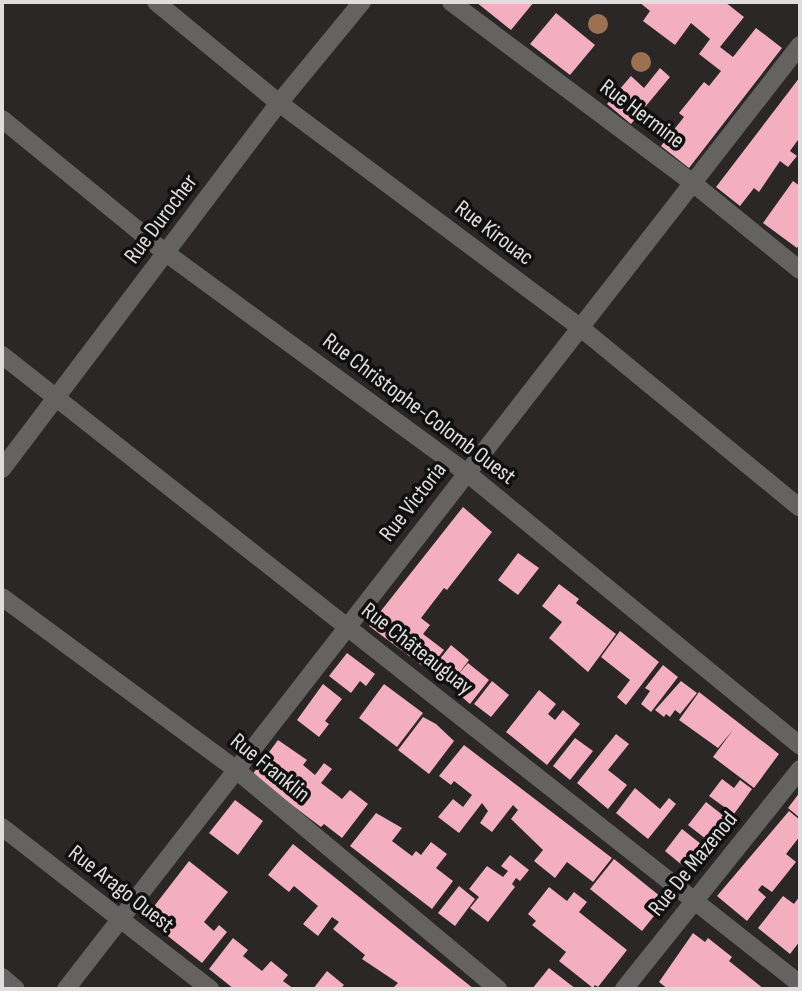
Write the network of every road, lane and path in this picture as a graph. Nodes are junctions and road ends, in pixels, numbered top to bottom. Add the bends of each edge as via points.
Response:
1 (156, 2) edge
2 (362, 2) edge
3 (451, 2) edge
4 (800, 45) edge
5 (279, 103) junction
6 (2, 120) edge
7 (694, 184) junction
8 (166, 253) junction
9 (800, 270) edge
10 (581, 328) junction
11 (2, 355) edge
12 (56, 398) junction
13 (2, 469) edge
14 (467, 473) junction
15 (800, 508) edge
16 (2, 597) edge
17 (348, 626) junction
18 (800, 746) edge
19 (235, 769) junction
20 (800, 769) edge
21 (2, 827) edge
22 (695, 901) junction
23 (120, 919) junction
24 (2, 976) edge
25 (800, 985) edge
26 (16, 989) edge
27 (66, 989) edge
28 (210, 989) edge
29 (498, 989) edge
30 (624, 989) edge

1 - 5 street, Rue Kirouac
2 - 5 street, Rue Durocher
3 - 7 street, Rue Hermine
4 - 7 street, Rue Victoria
5 - 8 street, Rue Durocher
5 - 10 street, Rue Kirouac
6 - 8 street, Rue Christophe-Colomb Ouest
7 - 9 street, Rue Hermine
7 - 10 street, Rue Victoria
8 - 12 street, Rue Durocher
8 - 14 street, Rue Christophe-Colomb Ouest
10 - 14 street, Rue Victoria
10 - 15 street, Rue Kirouac
11 - 12 street, Rue Châteauguay
12 - 13 street, Rue Durocher
12 - 17 street, Rue Châteauguay
14 - 17 street, Rue Victoria
14 - 18 street, Rue Christophe-Colomb Ouest
16 - 19 street, Rue Franklin
17 - 19 street, Rue Victoria
17 - 22 street, Rue Châteauguay
19 - 23 street, Rue Victoria
19 - 29 street, Rue Franklin
20 - 22 street, Rue De Mazenod
21 - 23 street, Rue Arago Ouest
22 - 25 street, Rue Châteauguay
22 - 30 street, Rue De Mazenod
23 - 27 street, Rue Victoria
23 - 28 street, Rue Arago Ouest
24 - 26 street

